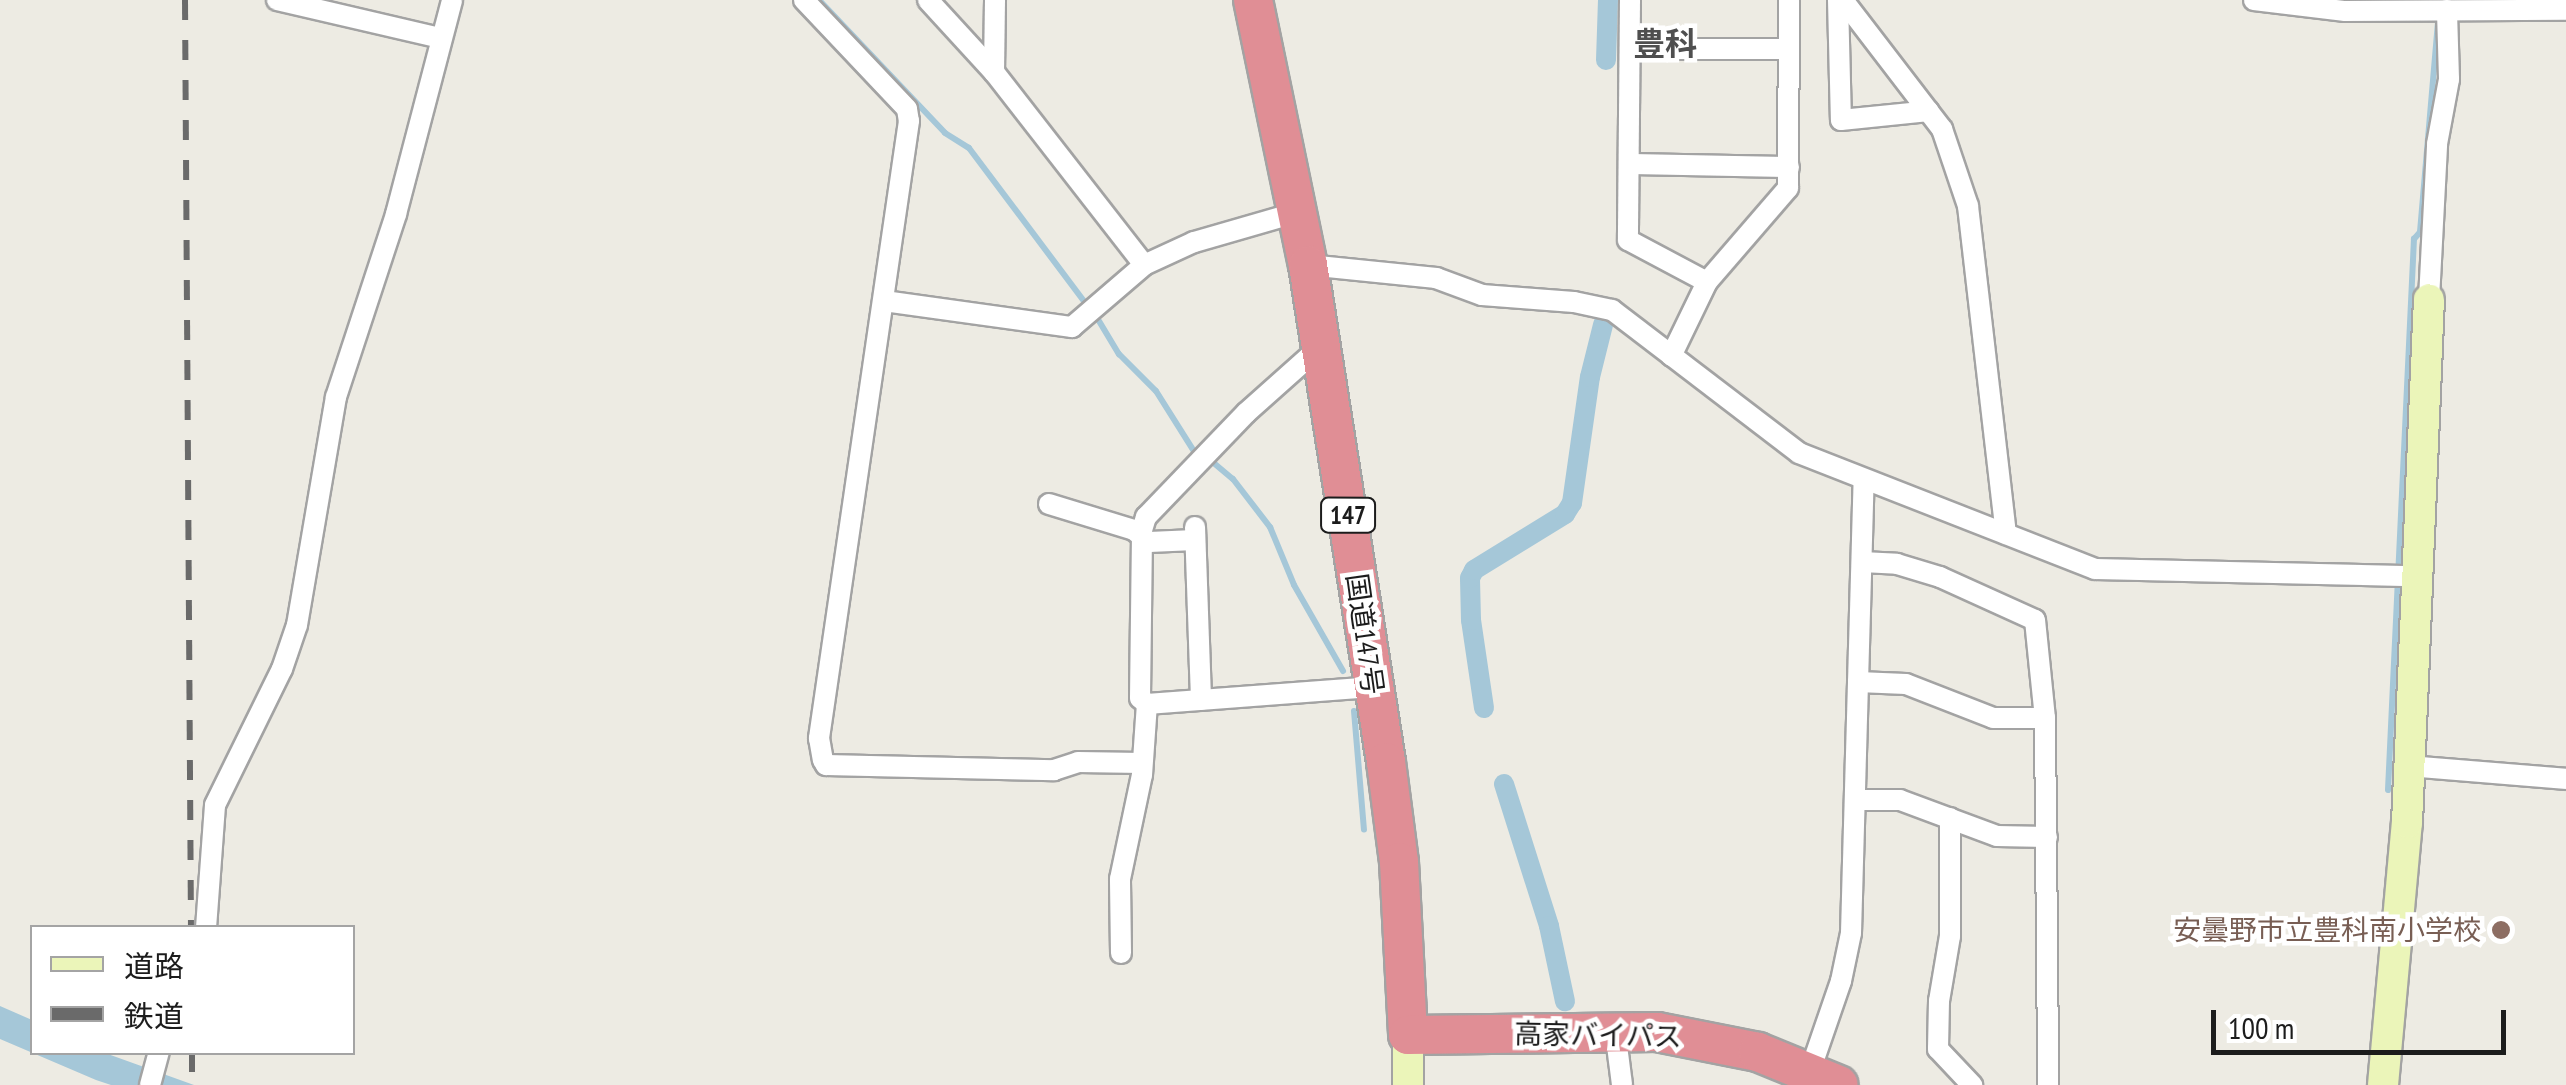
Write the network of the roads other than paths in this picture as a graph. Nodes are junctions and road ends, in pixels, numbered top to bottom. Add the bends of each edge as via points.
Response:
1 (277, 0) edge
2 (452, 0) edge
3 (804, 0) edge
4 (928, 0) edge
5 (995, 0) edge
6 (1252, 0) edge
7 (1630, 0) edge
8 (1790, 0) edge
9 (1840, 0) edge
10 (2254, 0) edge
11 (2447, 10) junction
12 (2566, 10) edge
13 (440, 38) junction
14 (1630, 49) junction
15 (1789, 49) junction
16 (994, 72) junction
17 (1929, 111) junction
18 (1629, 164) junction
19 (1788, 168) junction
20 (1298, 212) junction
21 (1144, 265) junction
22 (1308, 265) junction
23 (1707, 282) junction
24 (2429, 298) joint
25 (884, 301) junction
26 (1322, 353) junction
27 (1670, 356) junction
28 (1864, 481) junction
29 (1049, 504) dead end
30 (2006, 534) junction
31 (1143, 538) junction
32 (1862, 562) junction
33 (2414, 576) junction
34 (1858, 682) junction
35 (1372, 688) junction
36 (1201, 700) junction
37 (1147, 704) junction
38 (2045, 718) junction
39 (1142, 763) junction
40 (2409, 766) junction
41 (2566, 779) edge
42 (1855, 800) junction
43 (1950, 818) junction
44 (2047, 838) junction
45 (206, 925) edge
46 (1120, 952) dead end
47 (1615, 1030) junction
48 (1408, 1035) junction
49 (1824, 1078) edge
50 (1408, 1085) edge
51 (1622, 1085) edge
52 (1972, 1085) edge
53 (2048, 1085) edge
54 (2383, 1085) edge

1 - 13 street
2 - 13 street
3 - 25 street via 907,109
4 - 16 street
5 - 16 street
6 - 20 highway, 国道147号 / 147
7 - 14 street
8 - 15 street
9 - 17 street
9 - 17 street via 1841,120
10 - 11 street via 2345,10
11 - 12 street
11 - 24 street via 2449,79 2437,144
13 - 45 street via 396,214 336,397 297,625 215,806
14 - 15 street
14 - 18 street
15 - 19 street
16 - 21 street
17 - 30 street via 1942,129 1968,206
18 - 19 street
18 - 23 street via 1628,240
19 - 23 street via 1788,188
20 - 21 street via 1194,242
20 - 22 highway, 国道147号 / 147
21 - 25 street via 1072,328
22 - 26 highway, 国道147号 / 147
22 - 27 street via 1594,305 1612,310
23 - 27 street
24 - 33 street
25 - 39 street via 819,738 826,765 1054,770 1078,762
26 - 31 street via 1284,379 1170,490 1146,517
26 - 35 highway, 国道147号 / 147
27 - 28 street via 1799,453
28 - 30 street
28 - 32 street
29 - 31 street
30 - 33 street via 2095,569
31 - 36 street via 1195,534
31 - 37 street via 1140,698
32 - 34 street
32 - 38 street via 1926,572 2026,612 2038,630
33 - 40 street
34 - 38 street via 1906,684 1993,718
34 - 42 street
35 - 36 street
35 - 48 highway, 国道147号 / 147 via 1399,862
36 - 37 street
37 - 39 street
38 - 44 street
39 - 46 street via 1120,880
40 - 41 street
40 - 54 street
42 - 43 street via 1900,800
42 - 49 street via 1851,933
43 - 44 street via 1997,836
43 - 52 street via 1950,936 1938,1001 1938,1049
44 - 53 street
47 - 48 highway, 高家バイパス
47 - 49 highway, 高家バイパス via 1728,1044
47 - 51 street
48 - 50 street

